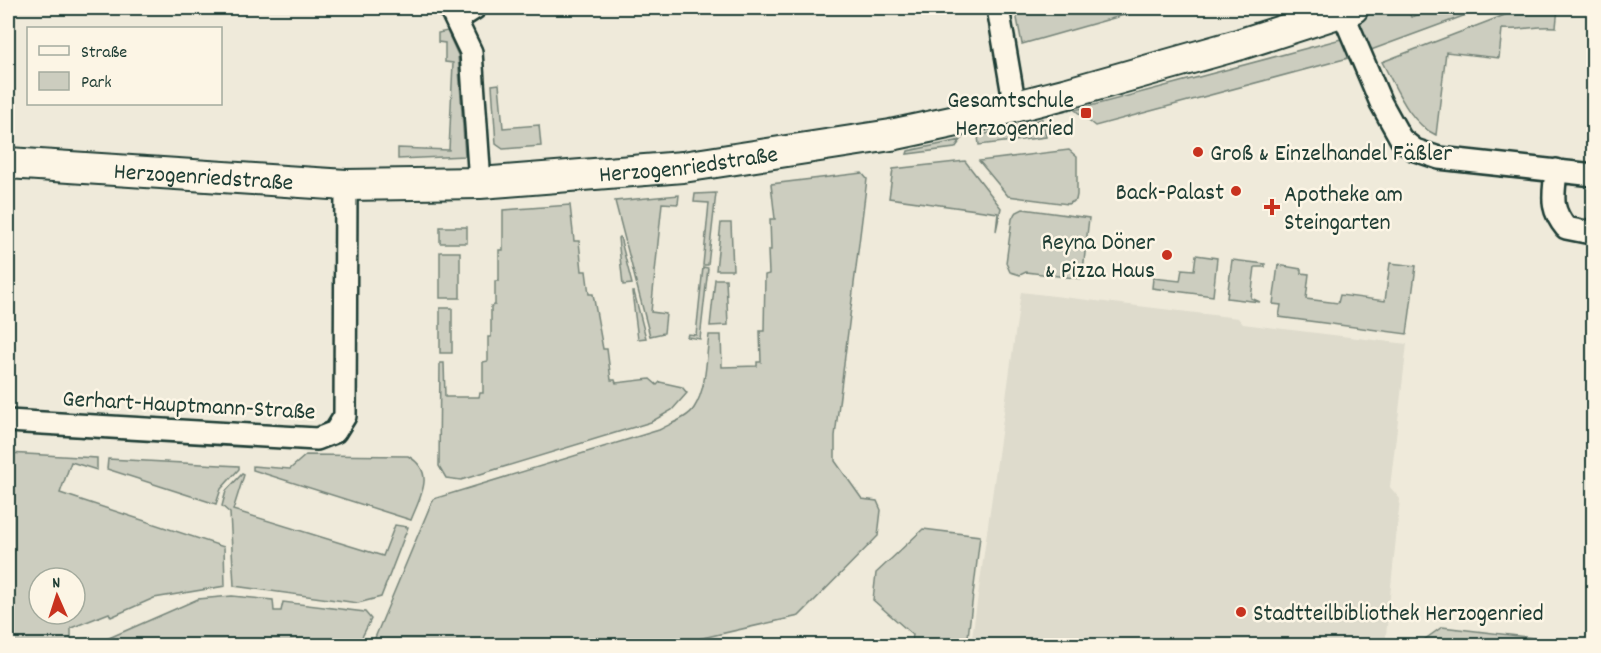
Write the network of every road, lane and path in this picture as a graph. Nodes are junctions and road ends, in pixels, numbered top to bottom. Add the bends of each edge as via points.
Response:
1 (475, 8) edge
2 (998, 8) edge
3 (1347, 9) edge
4 (454, 13) edge
5 (1015, 107) junction
6 (8, 163) edge
7 (1556, 170) junction
8 (1593, 175) edge
9 (480, 183) junction
10 (346, 185) junction
11 (1593, 230) edge
12 (8, 421) edge

1 - 4 street
2 - 5 street
3 - 5 street, Herzogenriedstraße via 1241,44
3 - 7 street via 1381,103 1401,139 1415,150 1439,158
4 - 9 street via 471,52
5 - 9 street, Herzogenriedstraße via 891,135 720,162
6 - 10 street, Herzogenriedstraße
7 - 8 street
7 - 11 street via 1552,205 1558,219 1566,228
9 - 10 street, Herzogenriedstraße
10 - 12 street, Gerhart-Hauptmann-Straße via 345,416 335,432 317,439

